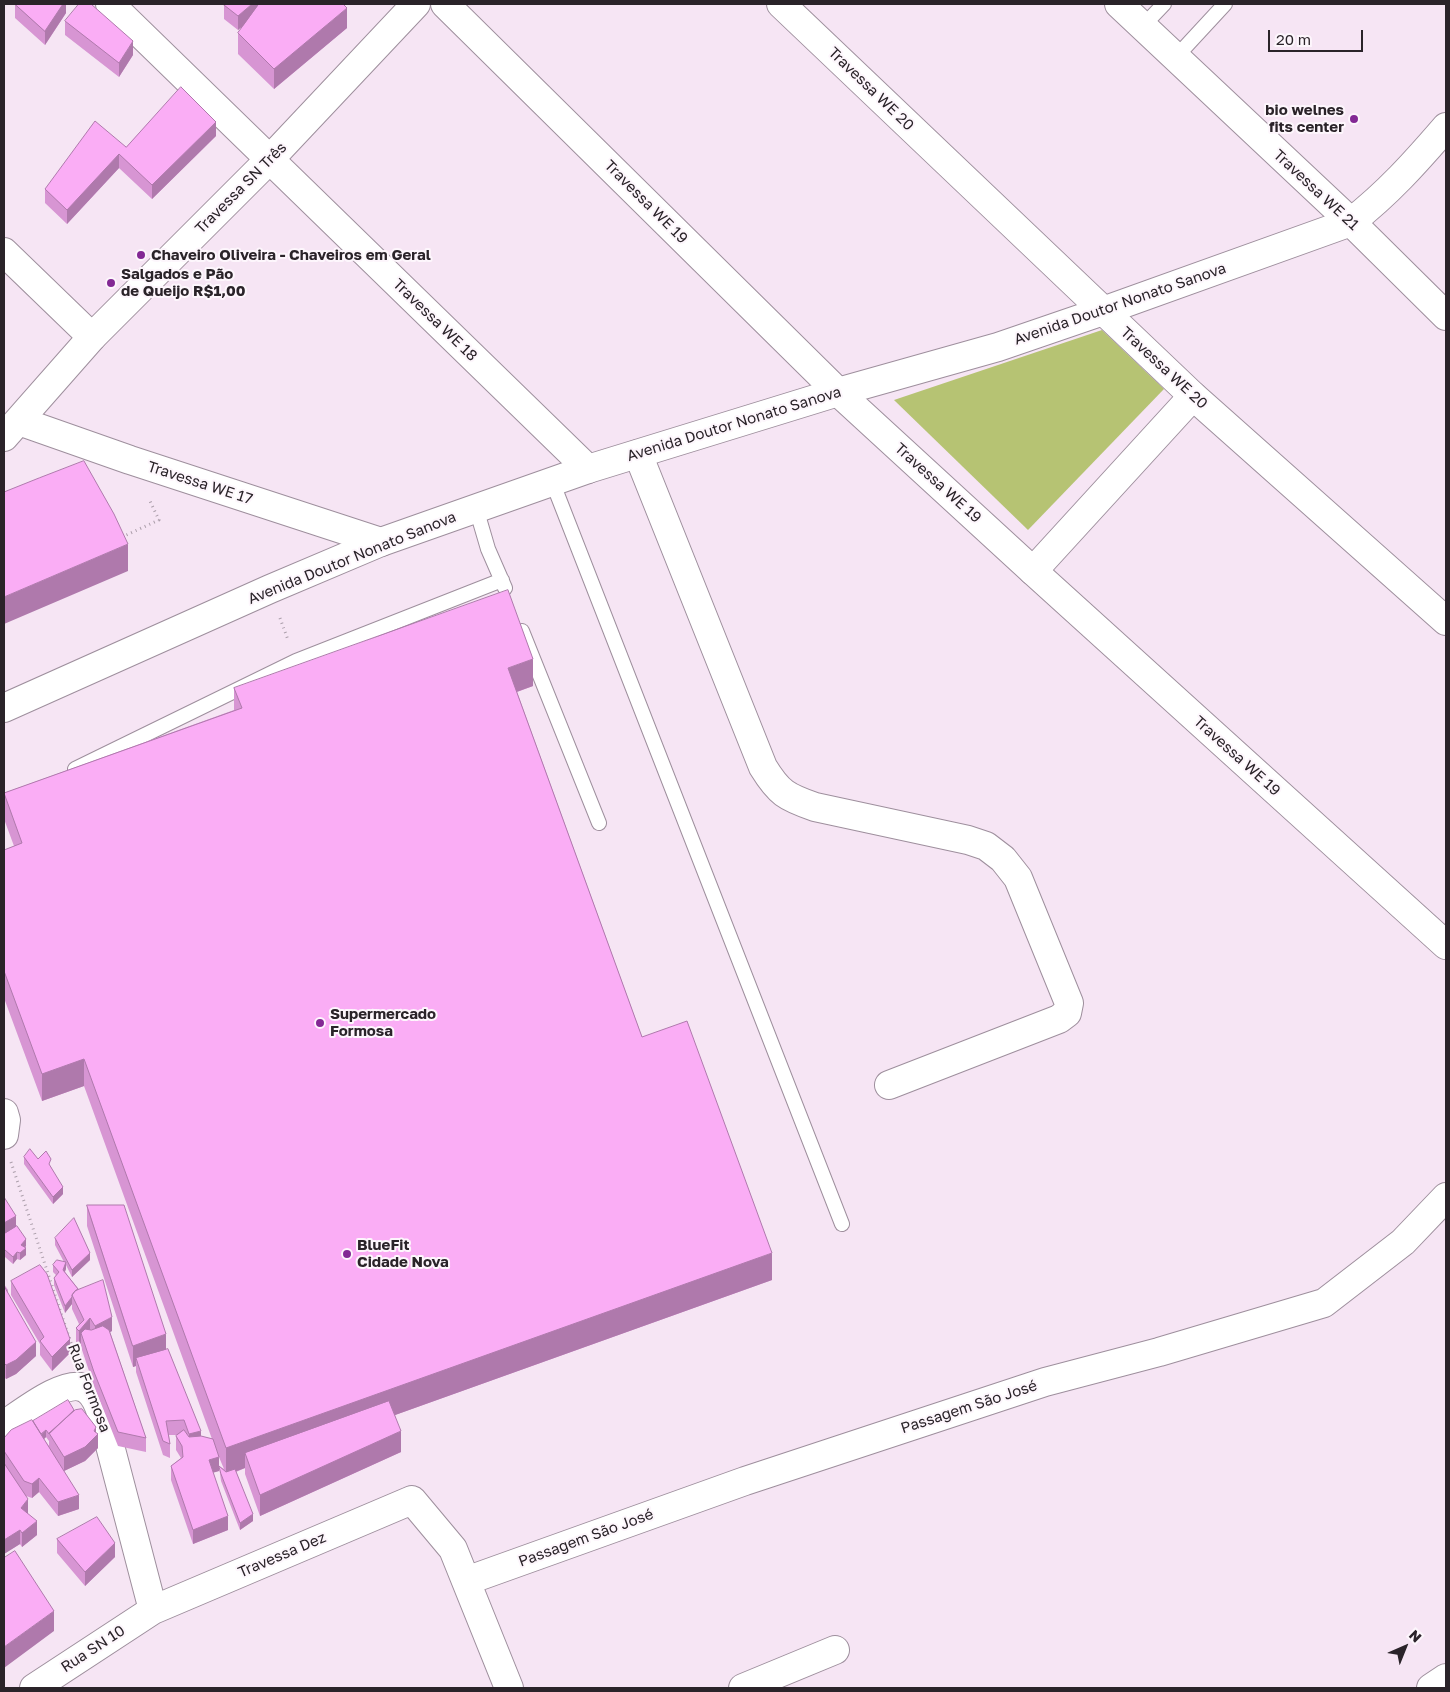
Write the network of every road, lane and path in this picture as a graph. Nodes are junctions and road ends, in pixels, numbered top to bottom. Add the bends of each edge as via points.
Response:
1 (110, 4) edge
2 (416, 4) edge
3 (445, 4) edge
4 (781, 4) edge
5 (1120, 4) edge
6 (1164, 4) edge
7 (1226, 4) edge
8 (1143, 26) junction
9 (1176, 57) junction
10 (1446, 128) edge
11 (270, 159) junction
12 (1351, 222) junction
13 (4, 252) edge
14 (1103, 311) junction
15 (1446, 316) edge
16 (92, 337) junction
17 (838, 392) junction
18 (1193, 396) junction
19 (12, 429) edge
20 (638, 454) junction
21 (130, 460) junction
22 (588, 469) junction
23 (552, 482) junction
24 (476, 508) junction
25 (114, 540) edge
26 (381, 542) junction
27 (1033, 571) junction
28 (502, 580) junction
29 (509, 598) edge
30 (516, 616) edge
31 (1446, 621) edge
32 (4, 708) edge
33 (66, 774) edge
34 (599, 823) dead end
35 (1446, 945) edge
36 (889, 1085) dead end
37 (4, 1113) edge
38 (7, 1147) edge
39 (1446, 1197) edge
40 (842, 1224) dead end
41 (86, 1389) junction
42 (4, 1425) edge
43 (466, 1581) junction
44 (153, 1610) junction
45 (835, 1650) dead end
46 (1446, 1678) edge
47 (34, 1688) edge
48 (509, 1688) edge
49 (743, 1688) edge
50 (1431, 1688) edge

1 - 11 street, Travessa WE 18
2 - 11 street, Travessa SN Três
3 - 17 street, Travessa WE 19
4 - 14 street, Travessa WE 20
5 - 8 street, Travessa WE 21
6 - 8 lane
7 - 9 lane
8 - 9 street, Travessa WE 21
9 - 12 street, Travessa WE 21
10 - 12 street, Avenida Doutor Nonato Sanova via 1396,184
11 - 16 street, Travessa SN Três
11 - 22 street, Travessa WE 18
12 - 14 street, Avenida Doutor Nonato Sanova
12 - 15 street, Travessa WE 21
13 - 16 street
14 - 17 street, Avenida Doutor Nonato Sanova via 998,347
14 - 18 street, Travessa WE 20
16 - 19 street, Travessa SN Três
17 - 20 street, Avenida Doutor Nonato Sanova
17 - 27 street, Travessa WE 19
18 - 27 street
18 - 31 street, Travessa WE 20
19 - 21 street, Travessa WE 17
20 - 22 street, Avenida Doutor Nonato Sanova
20 - 36 street via 763,766 774,784 791,799 814,807 986,846 1018,878 1069,1003 1067,1013 1059,1019
21 - 25 path via 159,520
21 - 26 street, Travessa WE 17
22 - 23 street, Avenida Doutor Nonato Sanova
23 - 24 street, Avenida Doutor Nonato Sanova
23 - 40 lane
24 - 26 street, Avenida Doutor Nonato Sanova
24 - 28 lane via 488,549
26 - 32 street, Avenida Doutor Nonato Sanova
27 - 35 street, Travessa WE 19
28 - 29 lane
28 - 33 lane via 296,662
30 - 34 lane
37 - 38 street
38 - 41 path, Rua Formosa
39 - 43 street, Passagem São José via 1403,1242 1324,1303 1044,1382 745,1481
41 - 42 street via 74,1386 62,1389
41 - 44 street, Rua Formosa via 96,1400 102,1415
43 - 44 street, Travessa Dez via 453,1549 412,1500
43 - 48 street
44 - 47 street, Rua SN 10
45 - 49 street
46 - 50 street

